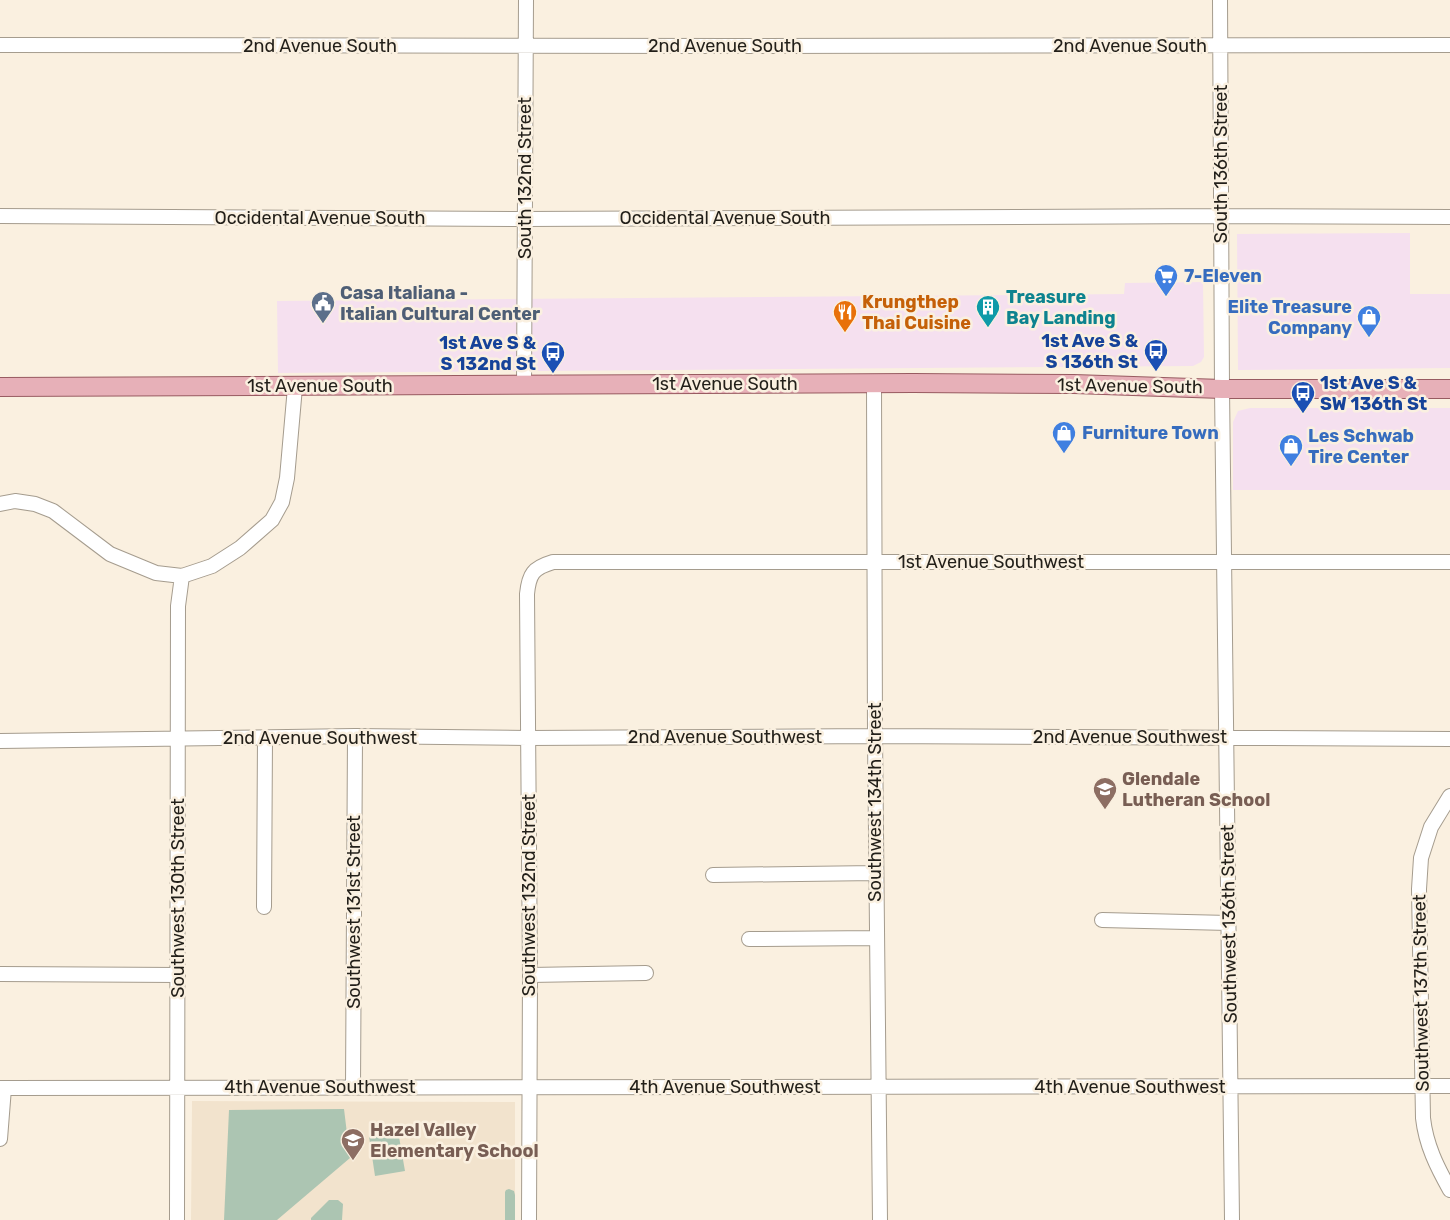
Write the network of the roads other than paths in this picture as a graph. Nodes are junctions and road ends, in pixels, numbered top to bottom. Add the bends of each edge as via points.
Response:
1 (526, 0) edge
2 (1220, 0) edge
3 (0, 45) edge
4 (526, 46) junction
5 (1220, 46) junction
6 (1450, 46) edge
7 (0, 216) edge
8 (1222, 216) junction
9 (1450, 217) edge
10 (524, 219) junction
11 (874, 383) junction
12 (524, 386) junction
13 (0, 387) edge
14 (295, 387) junction
15 (1222, 388) junction
16 (1450, 389) edge
17 (0, 504) edge
18 (1224, 562) junction
19 (1450, 562) edge
20 (875, 563) junction
21 (534, 571) joint
22 (182, 576) junction
23 (355, 736) junction
24 (875, 736) junction
25 (1227, 737) junction
26 (266, 738) junction
27 (528, 738) junction
28 (179, 739) junction
29 (1450, 739) edge
30 (0, 741) edge
31 (1450, 796) edge
32 (876, 873) junction
33 (713, 874) dead end
34 (264, 907) dead end
35 (1102, 920) dead end
36 (1229, 923) junction
37 (876, 938) junction
38 (749, 939) dead end
39 (646, 973) dead end
40 (0, 974) edge
41 (178, 975) junction
42 (530, 975) junction
43 (1422, 1086) junction
44 (1450, 1086) edge
45 (178, 1087) junction
46 (352, 1087) junction
47 (878, 1087) junction
48 (1231, 1087) junction
49 (2, 1088) edge
50 (530, 1088) junction
51 (0, 1138) edge
52 (1450, 1190) edge
53 (177, 1220) edge
54 (529, 1220) edge
55 (880, 1220) edge
56 (1232, 1220) edge

1 - 4 street, South 132nd Street
2 - 5 street, South 136th Street
3 - 4 street, 2nd Avenue South
4 - 5 street, 2nd Avenue South
4 - 10 street, South 132nd Street
5 - 6 street, 2nd Avenue South
5 - 8 street, South 136th Street
7 - 10 street, Occidental Avenue South
8 - 9 street, Occidental Avenue South
8 - 10 street, Occidental Avenue South
8 - 15 street, South 136th Street
10 - 12 street, South 132nd Street
11 - 12 main road, 1st Avenue South
11 - 15 main road, 1st Avenue South
11 - 20 street, Southwest 134th Street
12 - 14 main road, 1st Avenue South
13 - 14 main road, 1st Avenue South
14 - 22 street via 282,502 272,520 240,548 212,566
15 - 16 main road, 1st Avenue South
15 - 18 street, Southwest 136th Street
17 - 22 street via 15,501 53,511 110,554 156,573
18 - 19 street, 1st Avenue Southwest
18 - 20 street, 1st Avenue Southwest
18 - 25 street, Southwest 136th Street
20 - 21 street, 1st Avenue Southwest via 552,562
20 - 24 street, Southwest 134th Street
21 - 27 street, Southwest 132nd Street via 527,594
22 - 28 street, Southwest 130th Street via 178,606
23 - 26 street, 2nd Avenue Southwest
23 - 27 street, 2nd Avenue Southwest
23 - 46 street, Southwest 131st Street
24 - 25 street, 2nd Avenue Southwest
24 - 27 street, 2nd Avenue Southwest
24 - 32 street, Southwest 134th Street
25 - 29 street, 2nd Avenue Southwest
25 - 36 street, Southwest 136th Street
26 - 28 street, 2nd Avenue Southwest
26 - 34 street
27 - 42 street, Southwest 132nd Street
28 - 30 street, 2nd Avenue Southwest
28 - 41 street, Southwest 130th Street
31 - 43 street, Southwest 137th Street via 1431,827 1421,858
32 - 33 street
32 - 37 street, Southwest 134th Street
35 - 36 street
36 - 48 street, Southwest 136th Street
37 - 38 street
37 - 47 street, Southwest 134th Street
39 - 42 street
40 - 41 street
41 - 45 street, Southwest 130th Street
42 - 50 street, Southwest 132nd Street
43 - 44 street, 4th Avenue Southwest
43 - 48 street, 4th Avenue Southwest
43 - 52 street, Southwest 137th Street via 1424,1133
45 - 46 street, 4th Avenue Southwest
45 - 49 street, 4th Avenue Southwest
45 - 53 street, Southwest 130th Street
46 - 50 street, 4th Avenue Southwest
47 - 48 street, 4th Avenue Southwest
47 - 50 street, 4th Avenue Southwest
47 - 55 street, Southwest 134th Street
48 - 56 street, Southwest 136th Street
49 - 51 street
50 - 54 street, Southwest 132nd Street

